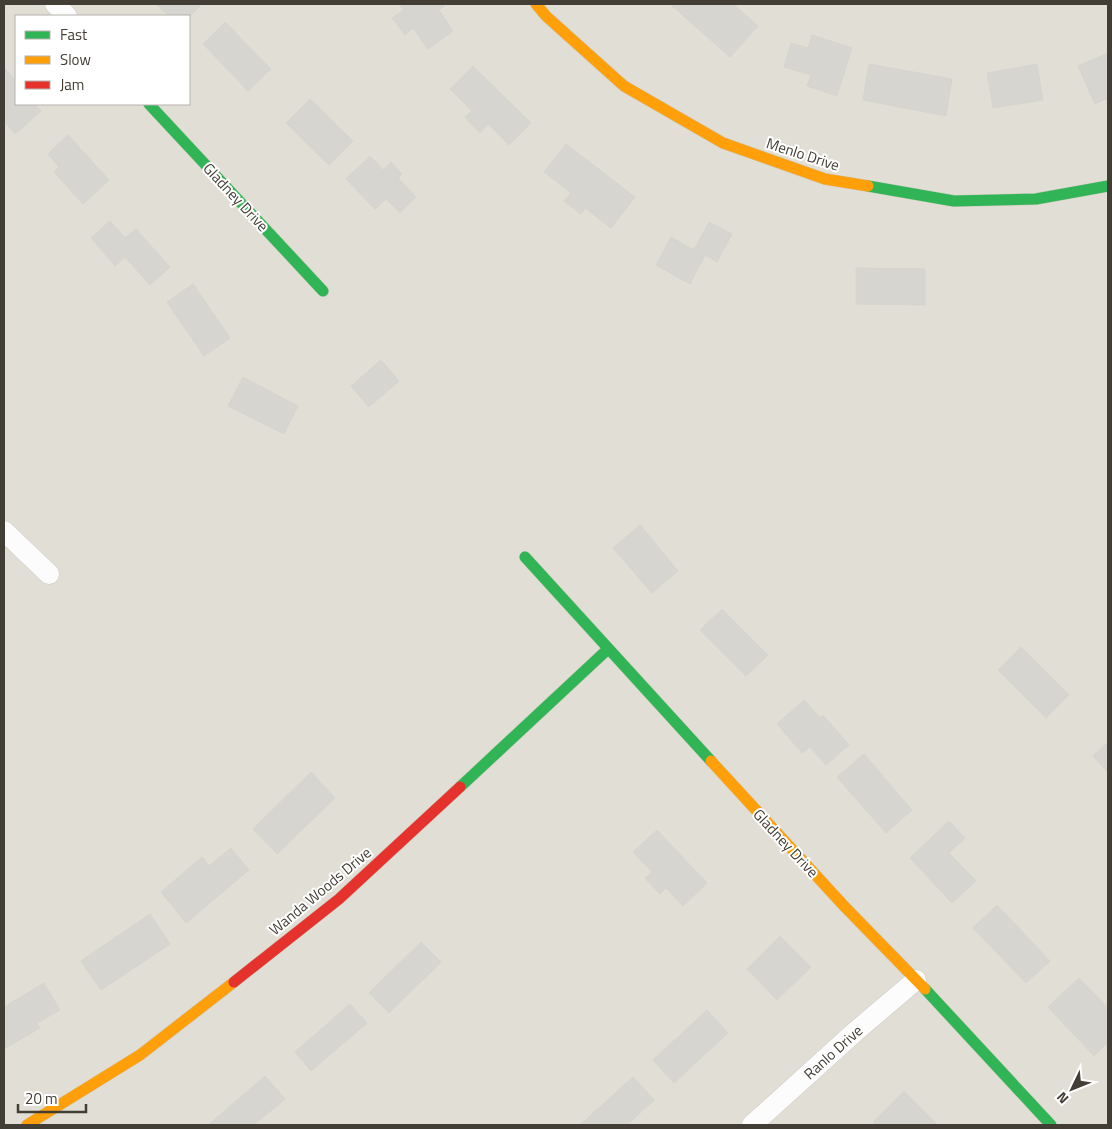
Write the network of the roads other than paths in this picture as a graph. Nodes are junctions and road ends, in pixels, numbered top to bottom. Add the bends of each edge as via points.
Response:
1 (55, 4) edge
2 (536, 4) edge
3 (66, 15) edge
4 (150, 105) edge
5 (1108, 186) edge
6 (324, 291) dead end
7 (4, 531) edge
8 (526, 558) dead end
9 (49, 574) dead end
10 (608, 649) junction
11 (916, 980) junction
12 (27, 1125) edge
13 (752, 1125) edge
14 (1051, 1125) edge

1 - 3 street
2 - 5 street, Menlo Drive via 624,86 723,143 825,180 954,201 1036,200
4 - 6 street, Gladney Drive
7 - 9 street
8 - 10 street, Gladney Drive
10 - 11 street, Gladney Drive via 844,907
10 - 12 street, Wanda Woods Drive via 339,898 140,1055
11 - 13 street, Ranlo Drive
11 - 14 street, Gladney Drive

